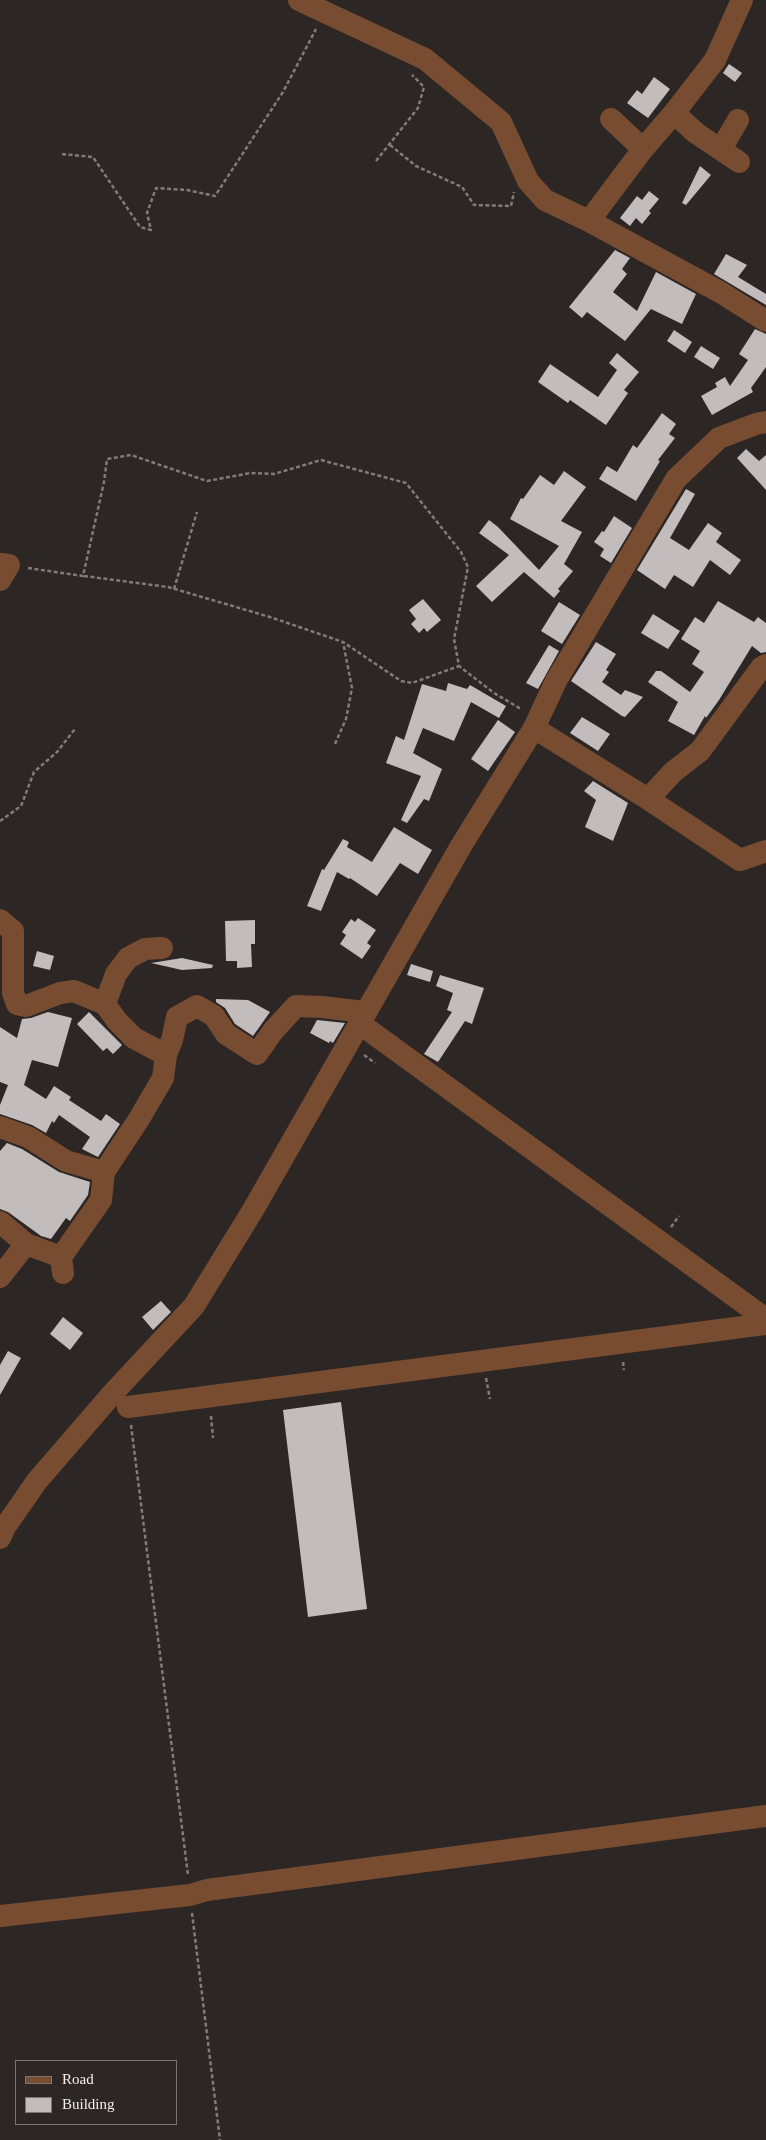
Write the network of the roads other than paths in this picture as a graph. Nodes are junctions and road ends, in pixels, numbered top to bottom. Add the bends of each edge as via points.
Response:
1 (299, 0) edge
2 (742, 0) edge
3 (674, 113) junction
4 (611, 119) dead end
5 (738, 120) dead end
6 (643, 149) junction
7 (589, 221) junction
8 (766, 321) edge
9 (766, 422) edge
10 (766, 665) edge
11 (536, 724) junction
12 (648, 799) junction
13 (766, 851) edge
14 (0, 920) edge
15 (162, 948) dead end
16 (105, 1004) junction
17 (362, 1018) junction
18 (166, 1055) junction
19 (0, 1126) edge
20 (104, 1172) junction
21 (0, 1222) edge
22 (26, 1244) junction
23 (0, 1277) edge
24 (766, 1319) edge
25 (766, 1324) edge
26 (128, 1407) road end
27 (0, 1538) edge
28 (766, 1816) edge
29 (0, 1916) edge

1 - 7 street via 425,59 501,122 528,181 545,200
2 - 3 street via 715,60
3 - 5 street via 730,156
3 - 6 street
4 - 6 street
6 - 7 street
7 - 8 street via 720,292
9 - 11 street via 719,438 676,479 556,681
10 - 12 street via 700,751 673,772
11 - 12 street
11 - 17 street
12 - 13 street via 740,860
14 - 16 street via 13,931 13,994 16,1004 26,1006 74,991
15 - 16 street via 145,948 128,958 116,974
16 - 18 street via 134,1038
17 - 18 street via 296,1006 273,1031 260,1060 226,1034 214,1016 197,1006 178,1017
17 - 24 street
17 - 27 street via 253,1210 194,1306 38,1480
18 - 20 street via 163,1078
19 - 20 street via 28,1137 66,1161
20 - 22 street via 101,1200 62,1265
21 - 22 street
22 - 23 street
25 - 26 street
28 - 29 street via 190,1895

